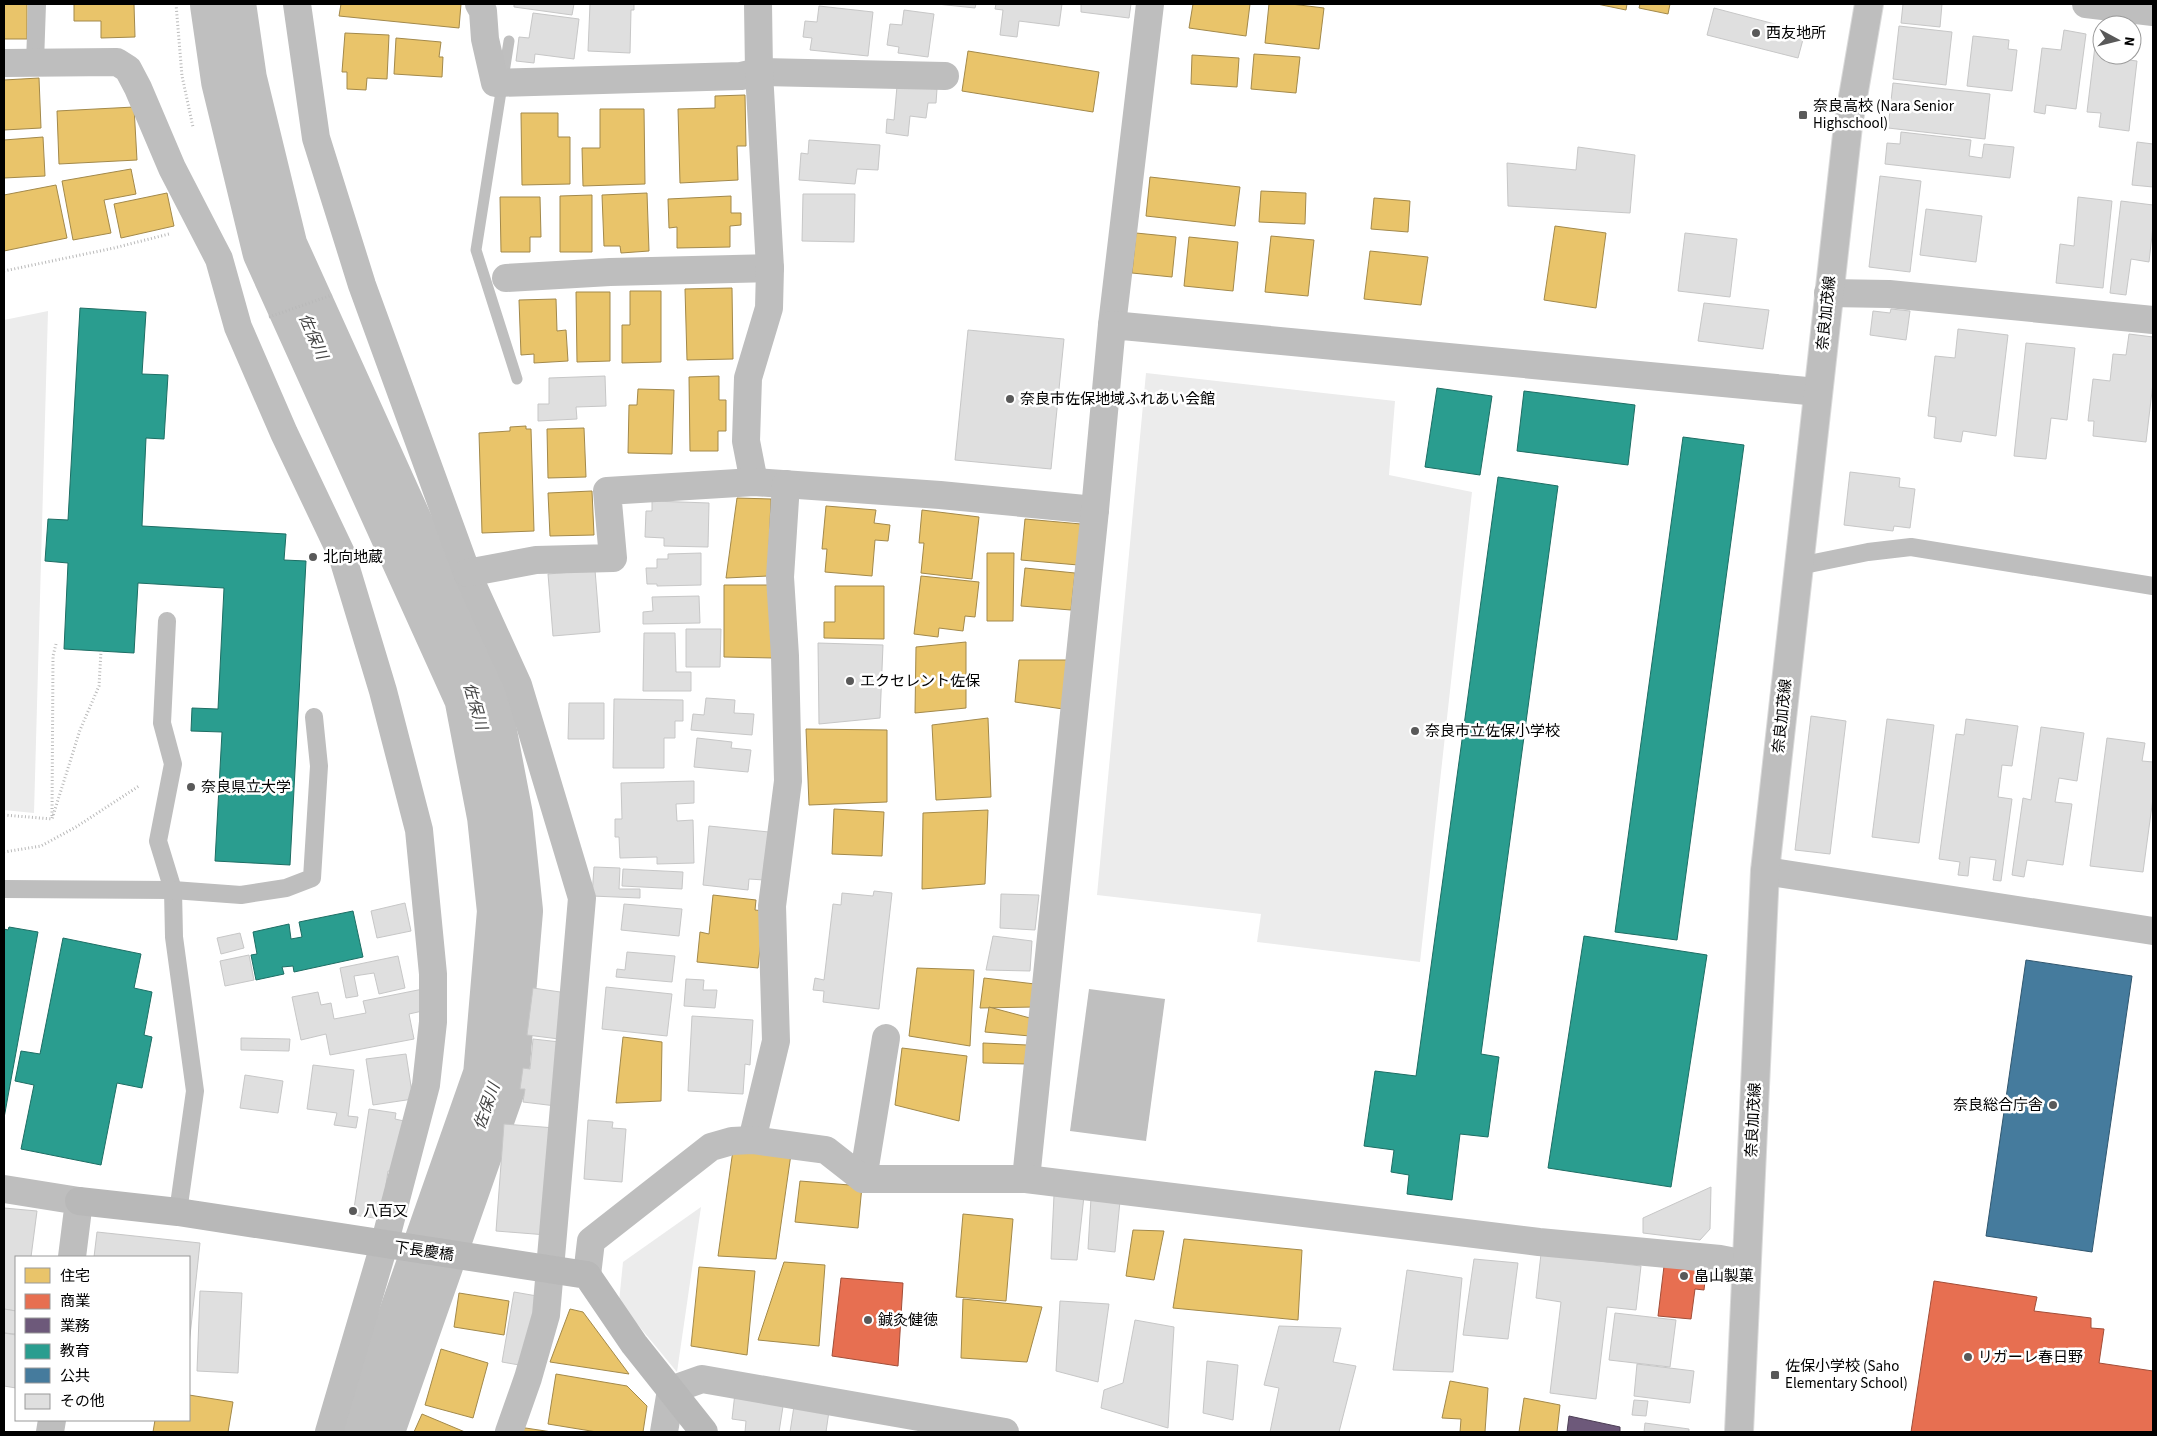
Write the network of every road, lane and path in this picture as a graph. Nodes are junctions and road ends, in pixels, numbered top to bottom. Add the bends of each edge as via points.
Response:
1 (37, 4) edge
2 (176, 4) edge
3 (296, 4) edge
4 (479, 4) edge
5 (758, 4) edge
6 (1150, 4) edge
7 (1869, 4) edge
8 (2086, 4) edge
9 (2153, 12) edge
10 (4, 63) edge
11 (35, 63) junction
12 (759, 72) junction
13 (945, 76) dead end
14 (194, 129) dead end
15 (171, 234) dead end
16 (770, 268) junction
17 (4, 271) edge
18 (506, 278) dead end
19 (1828, 293) junction
20 (333, 294) dead end
21 (261, 320) dead end
22 (2153, 320) edge
23 (1112, 325) junction
24 (1818, 392) junction
25 (754, 482) junction
26 (786, 484) junction
27 (1095, 510) junction
28 (1799, 566) junction
29 (467, 573) junction
30 (2153, 586) edge
31 (167, 621) dead end
32 (56, 644) dead end
33 (101, 651) dead end
34 (314, 716) dead end
35 (173, 764) junction
36 (4, 815) edge
37 (52, 820) junction
38 (4, 852) edge
39 (1765, 871) junction
40 (4, 890) edge
41 (173, 890) junction
42 (2153, 931) edge
43 (886, 1038) dead end
44 (752, 1140) junction
45 (863, 1178) junction
46 (1026, 1179) junction
47 (4, 1189) edge
48 (79, 1202) junction
49 (178, 1212) junction
50 (384, 1245) junction
51 (72, 1256) edge
52 (1746, 1264) junction
53 (550, 1271) junction
54 (587, 1275) junction
55 (671, 1390) junction
56 (329, 1432) edge
57 (510, 1432) edge
58 (664, 1432) edge
59 (704, 1432) edge
60 (1005, 1432) edge
61 (1739, 1432) edge

1 - 11 lane
2 - 14 path via 182,76
3 - 29 street via 316,138 362,285
4 - 12 street via 483,11 484,39 495,83 741,76
5 - 12 street
6 - 23 street
7 - 19 street, 奈良加茂線 via 1848,126
8 - 9 street
10 - 11 street
11 - 50 street via 117,62 128,69 172,168 219,259 238,327 349,572 419,830 433,974 433,1022 426,1085
12 - 13 street
12 - 16 street
15 - 17 path
16 - 18 street
16 - 25 street via 769,308 748,378 746,441
19 - 22 street via 1889,294
19 - 24 street, 奈良加茂線
20 - 21 path
23 - 24 street
23 - 27 street
24 - 28 street, 奈良加茂線
25 - 26 street
25 - 29 street via 607,491 613,558 536,560
26 - 27 street
26 - 44 street via 780,577 788,781 772,906 776,1041
27 - 46 street
28 - 30 lane via 1910,547
28 - 39 street, 奈良加茂線
29 - 53 street via 518,684 582,898
31 - 35 lane via 162,722
32 - 37 path via 53,656
33 - 37 path via 99,686 80,730
34 - 41 lane via 319,766 312,878 286,888 241,894
35 - 38 path via 41,846
35 - 41 lane via 158,841
36 - 37 path
39 - 42 street
39 - 52 street, 奈良加茂線
40 - 41 lane
41 - 49 lane via 174,937 195,1091
43 - 45 street
44 - 45 street via 826,1150
44 - 54 street via 711,1147 591,1241
45 - 46 street
46 - 52 street
47 - 48 street
48 - 49 street, 下長慶橋
48 - 51 street
49 - 50 street, 下長慶橋
50 - 53 street, 下長慶橋
50 - 56 street
52 - 61 street, 奈良加茂線
53 - 54 street, 下長慶橋
53 - 57 street via 546,1315
54 - 55 street via 634,1344
55 - 58 street
55 - 59 street
55 - 60 street via 702,1379

